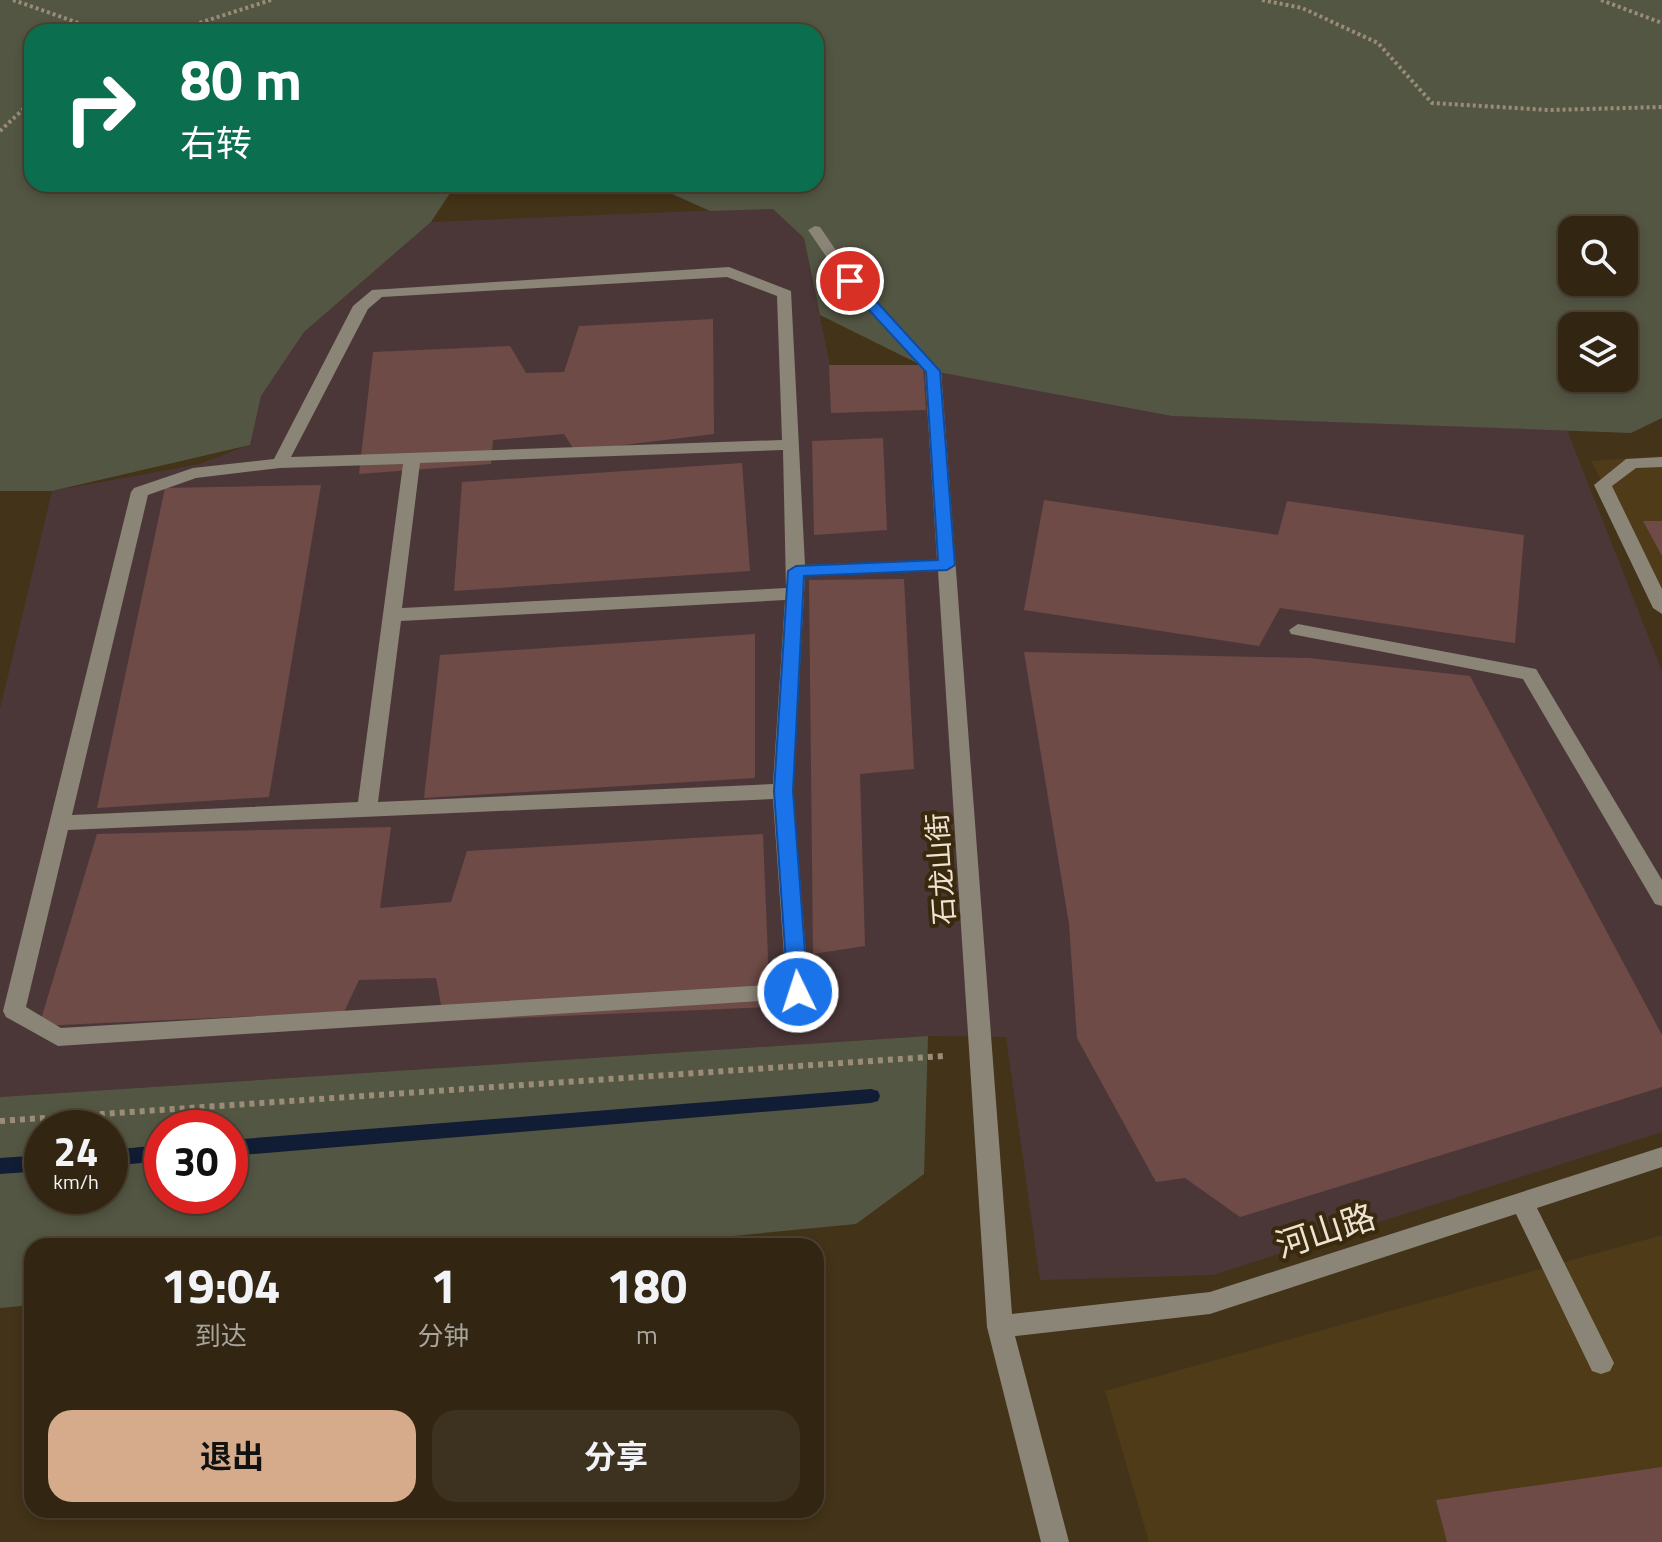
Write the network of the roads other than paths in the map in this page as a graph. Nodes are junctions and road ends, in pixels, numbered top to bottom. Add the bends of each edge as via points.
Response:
1 (815, 230) dead end
2 (791, 445) junction
3 (412, 459) junction
4 (1662, 462) edge
5 (280, 463) junction
6 (947, 565) junction
7 (796, 571) junction
8 (794, 594) junction
9 (1662, 608) edge
10 (392, 615) junction
11 (1298, 630) dead end
12 (783, 791) junction
13 (367, 809) junction
14 (60, 823) junction
15 (1662, 898) edge
16 (1662, 1157) edge
17 (1522, 1202) junction
18 (1000, 1327) junction
19 (1601, 1363) dead end
20 (1055, 1542) edge

1 - 6 street, 石龙山街 via 850,281 933,371
2 - 3 street
2 - 5 street via 785,294 729,272 378,293 361,306
2 - 7 street
3 - 5 street
3 - 10 street
4 - 9 street via 1632,463 1603,485
5 - 14 street via 193,473 140,492
6 - 7 street
6 - 18 street, 石龙山街
7 - 8 street
8 - 10 street
8 - 12 street
10 - 13 street
11 - 15 street via 1529,674
12 - 13 street
12 - 14 street via 798,992 58,1037 14,1011
13 - 14 street
16 - 17 street, 河山路
17 - 18 street, 河山路 via 1210,1303
17 - 19 street
18 - 20 street, 石龙山街

